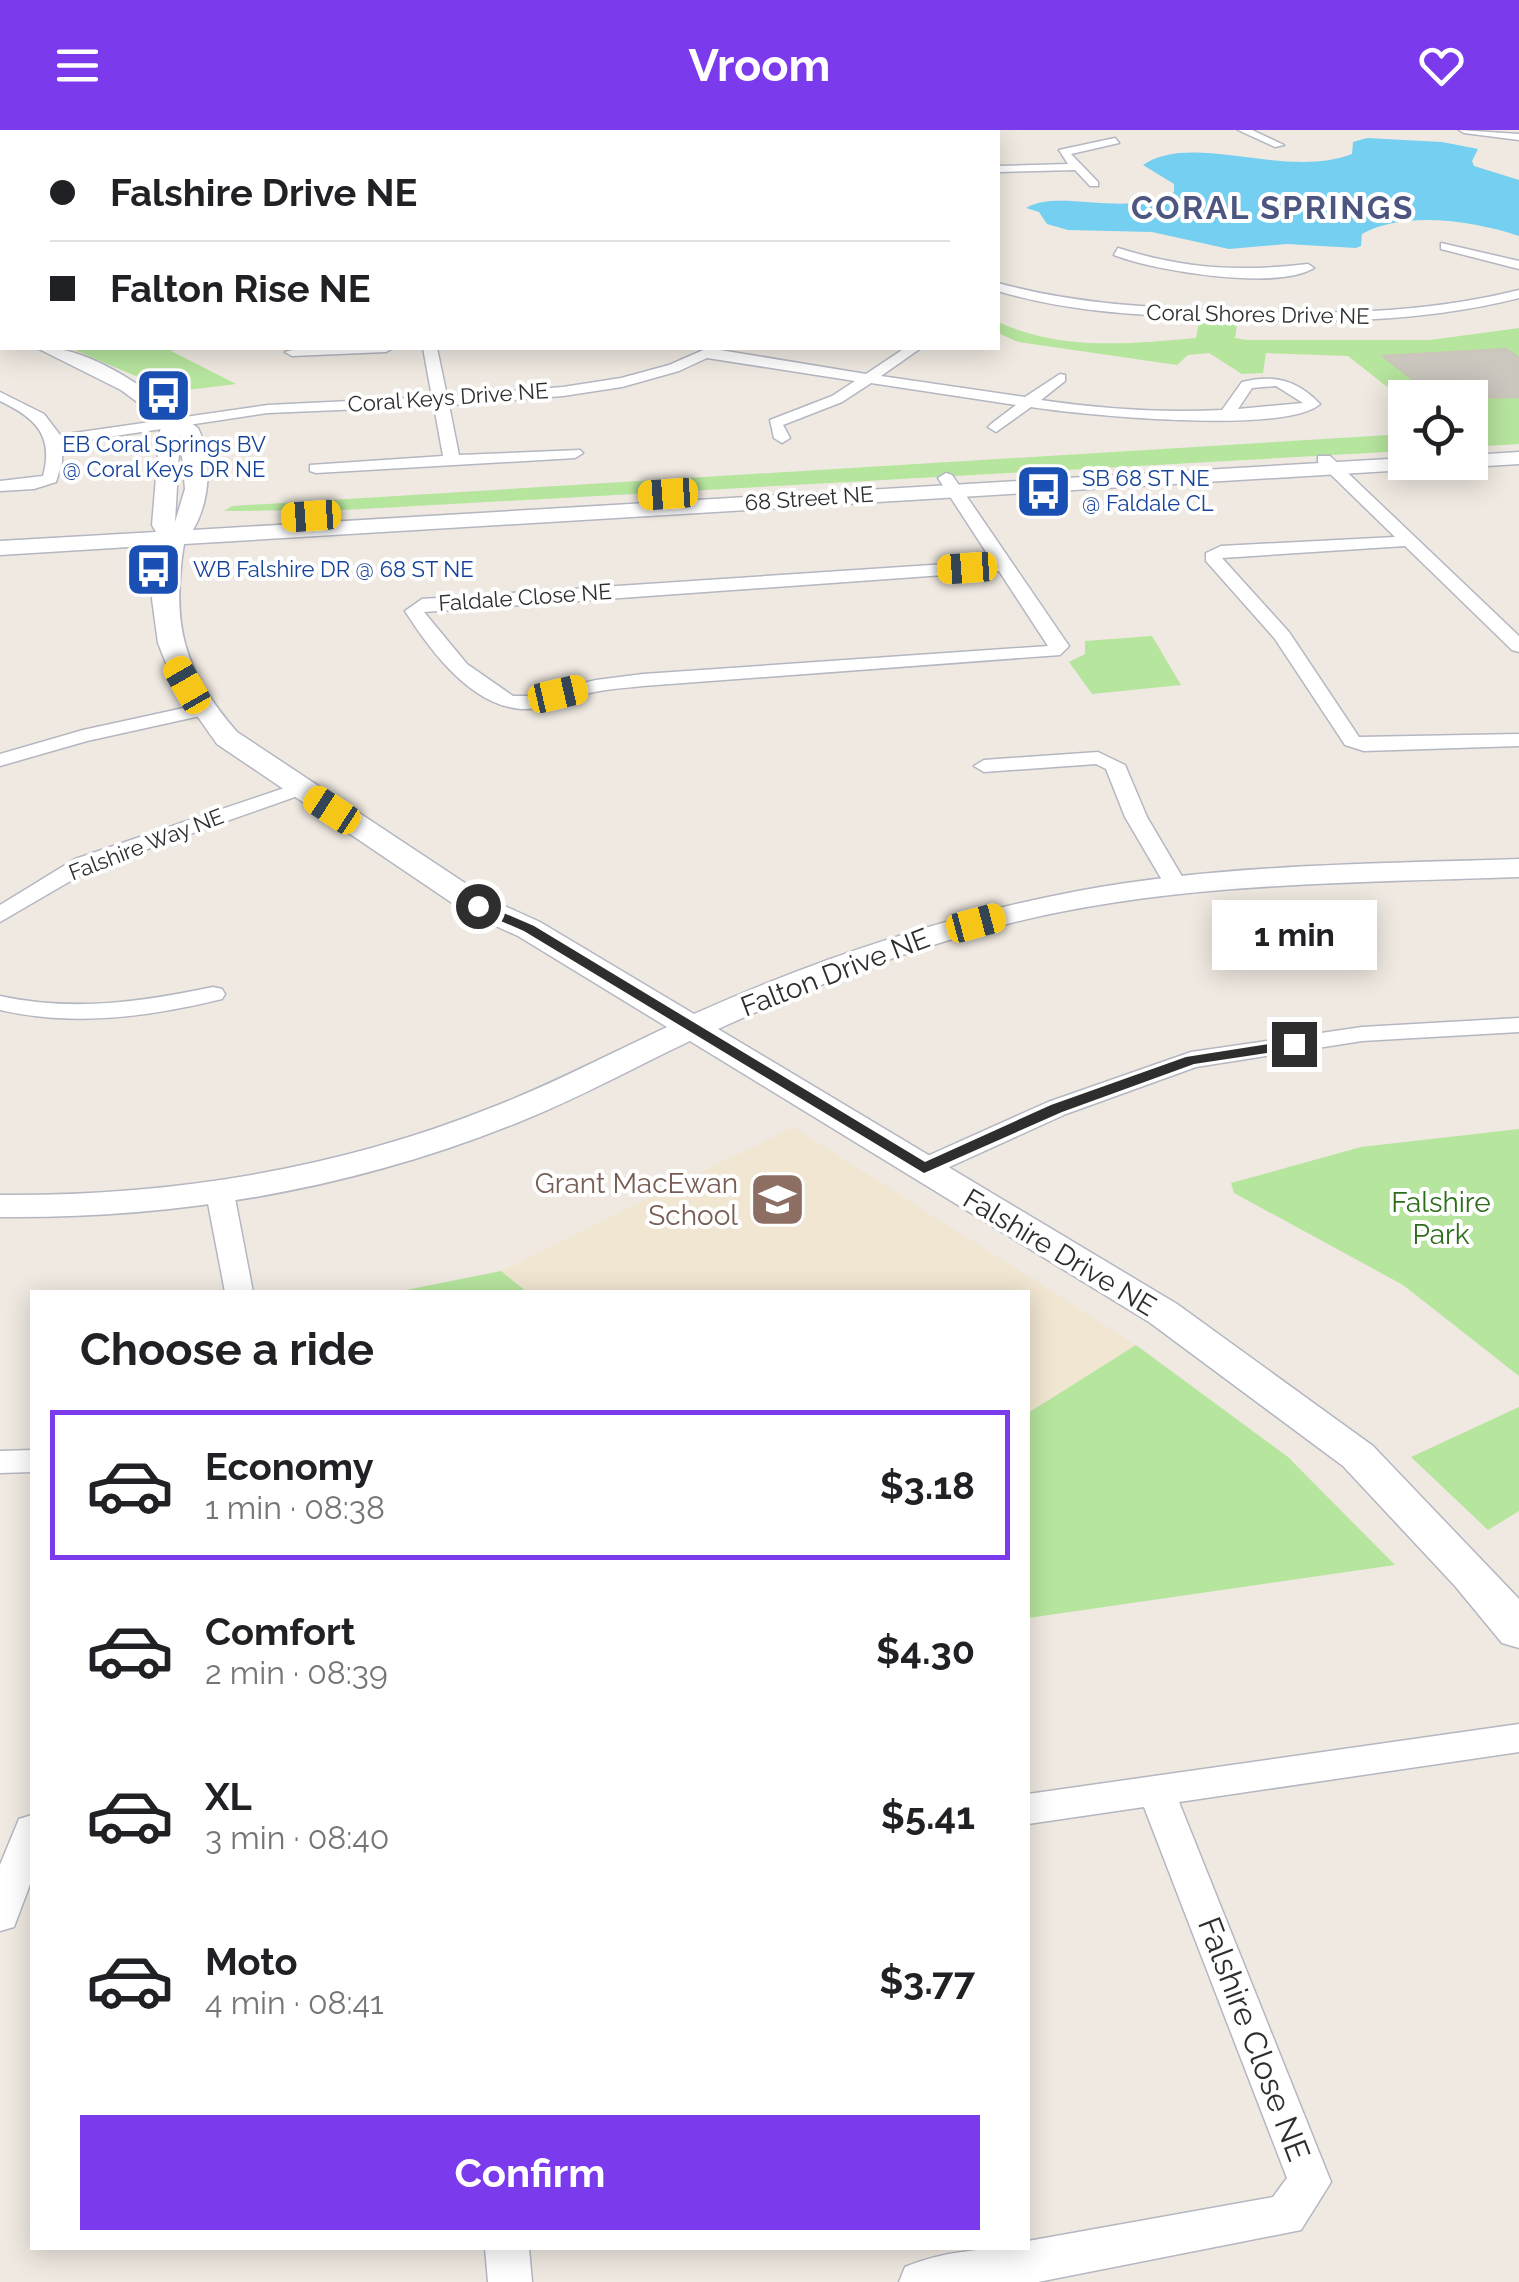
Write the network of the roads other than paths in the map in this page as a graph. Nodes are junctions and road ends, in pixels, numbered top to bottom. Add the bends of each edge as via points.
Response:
1 (1243, 130) edge
2 (1464, 130) edge
3 (1519, 137) edge
4 (1115, 142) dead end
5 (1280, 145) dead end
6 (1076, 166) junction
7 (1000, 167) edge
8 (1094, 184) dead end
9 (1445, 246) dead end
10 (1118, 252) dead end
11 (1519, 265) edge
12 (1308, 268) dead end
13 (1210, 270) junction
14 (1232, 271) junction
15 (1000, 288) edge
16 (1519, 294) edge
17 (1214, 314) junction
18 (1236, 316) junction
19 (50, 350) edge
20 (339, 350) edge
21 (430, 350) edge
22 (714, 350) edge
23 (911, 350) edge
24 (292, 352) dead end
25 (868, 377) junction
26 (1060, 378) dead end
27 (0, 396) edge
28 (441, 399) junction
29 (1026, 402) junction
30 (1226, 414) junction
31 (173, 422) junction
32 (996, 427) dead end
33 (55, 436) junction
34 (782, 438) dead end
35 (1519, 448) edge
36 (1488, 450) edge
37 (576, 454) dead end
38 (1388, 457) edge
39 (1519, 458) edge
40 (452, 460) junction
41 (1488, 460) edge
42 (1388, 463) edge
43 (1329, 464) junction
44 (316, 468) dead end
45 (950, 483) junction
46 (0, 486) edge
47 (180, 524) junction
48 (0, 536) edge
49 (1408, 542) junction
50 (0, 548) edge
51 (1004, 566) junction
52 (1519, 646) edge
53 (202, 710) junction
54 (1519, 740) edge
55 (0, 760) edge
56 (984, 766) dead end
57 (299, 789) junction
58 (1519, 868) edge
59 (1176, 885) junction
60 (0, 915) edge
61 (213, 994) dead end
62 (0, 1003) edge
63 (1519, 1025) edge
64 (691, 1028) junction
65 (924, 1168) junction
66 (220, 1193) junction
67 (0, 1206) edge
68 (238, 1290) edge
69 (30, 1461) edge
70 (0, 1462) edge
71 (1519, 1631) edge
72 (1519, 1738) edge
73 (1156, 1791) junction
74 (1030, 1809) edge
75 (30, 1835) edge
76 (0, 1915) edge
77 (507, 2250) edge
78 (510, 2282) edge
79 (920, 2282) edge

1 - 5 street
2 - 3 street
4 - 6 street via 1064,150
6 - 7 street
6 - 8 street
9 - 11 street
10 - 13 street
12 - 14 street
13 - 14 street
13 - 17 street
14 - 18 street
15 - 17 street, Coral Shores Drive NE via 1100,314
16 - 18 street, Coral Shores Drive NE via 1409,316
17 - 18 street, Coral Shores Drive NE
19 - 31 street via 128,386
20 - 24 street
21 - 28 street
22 - 25 street
22 - 28 street, Coral Keys Drive NE via 610,383
23 - 25 street
25 - 29 street
25 - 34 street via 838,399 775,423
26 - 29 street
27 - 33 street via 31,410
28 - 31 street, Coral Keys Drive NE
28 - 40 street
29 - 30 street via 1106,414
29 - 32 street
30 - 30 street via 1302,410 1313,404 1284,381 1261,381 1247,385
31 - 33 street, Coral Keys Drive NE
31 - 47 street via 168,433
31 - 47 street via 190,432 195,454
33 - 46 street via 50,479
35 - 36 street
37 - 40 street
38 - 43 street, 68 Street NE
39 - 41 street
40 - 44 street
42 - 43 street, 68 Street NE
43 - 45 street, 68 Street NE
43 - 49 street
45 - 47 street, 68 Street NE
45 - 47 street, 68 Street NE
45 - 51 street, Faldale Close NE
47 - 48 street, 68 Street NE
47 - 50 street, 68 Street NE
47 - 53 street, Falshire Drive NE via 166,578 165,626 173,660
49 - 52 street
49 - 54 street via 1212,556 1282,636 1352,741
51 - 51 street, Faldale Close NE via 1060,646 1053,651 644,680 523,703 506,701 451,661 414,611 422,604
53 - 55 street
53 - 57 street, Falshire Drive NE via 227,738
56 - 59 street via 1098,758 1115,764 1136,817
57 - 60 street, Falshire Way NE via 83,864
57 - 64 street, Falshire Drive NE via 478,906 529,928
58 - 59 street, Falton Drive NE
59 - 64 street, Falton Drive NE via 941,932
61 - 62 street via 131,1012 72,1014
63 - 65 street via 1362,1034 1191,1060 1057,1108
64 - 65 street, Falshire Drive NE
64 - 66 street, Falton Drive NE via 482,1124 337,1170
65 - 71 street, Falshire Drive NE via 1163,1313 1358,1456
66 - 67 street, Falton Drive NE
66 - 68 street
69 - 70 street
72 - 73 street
73 - 74 street
73 - 79 street, Falshire Close NE via 1310,2182 1286,2216
75 - 76 street
77 - 78 street

